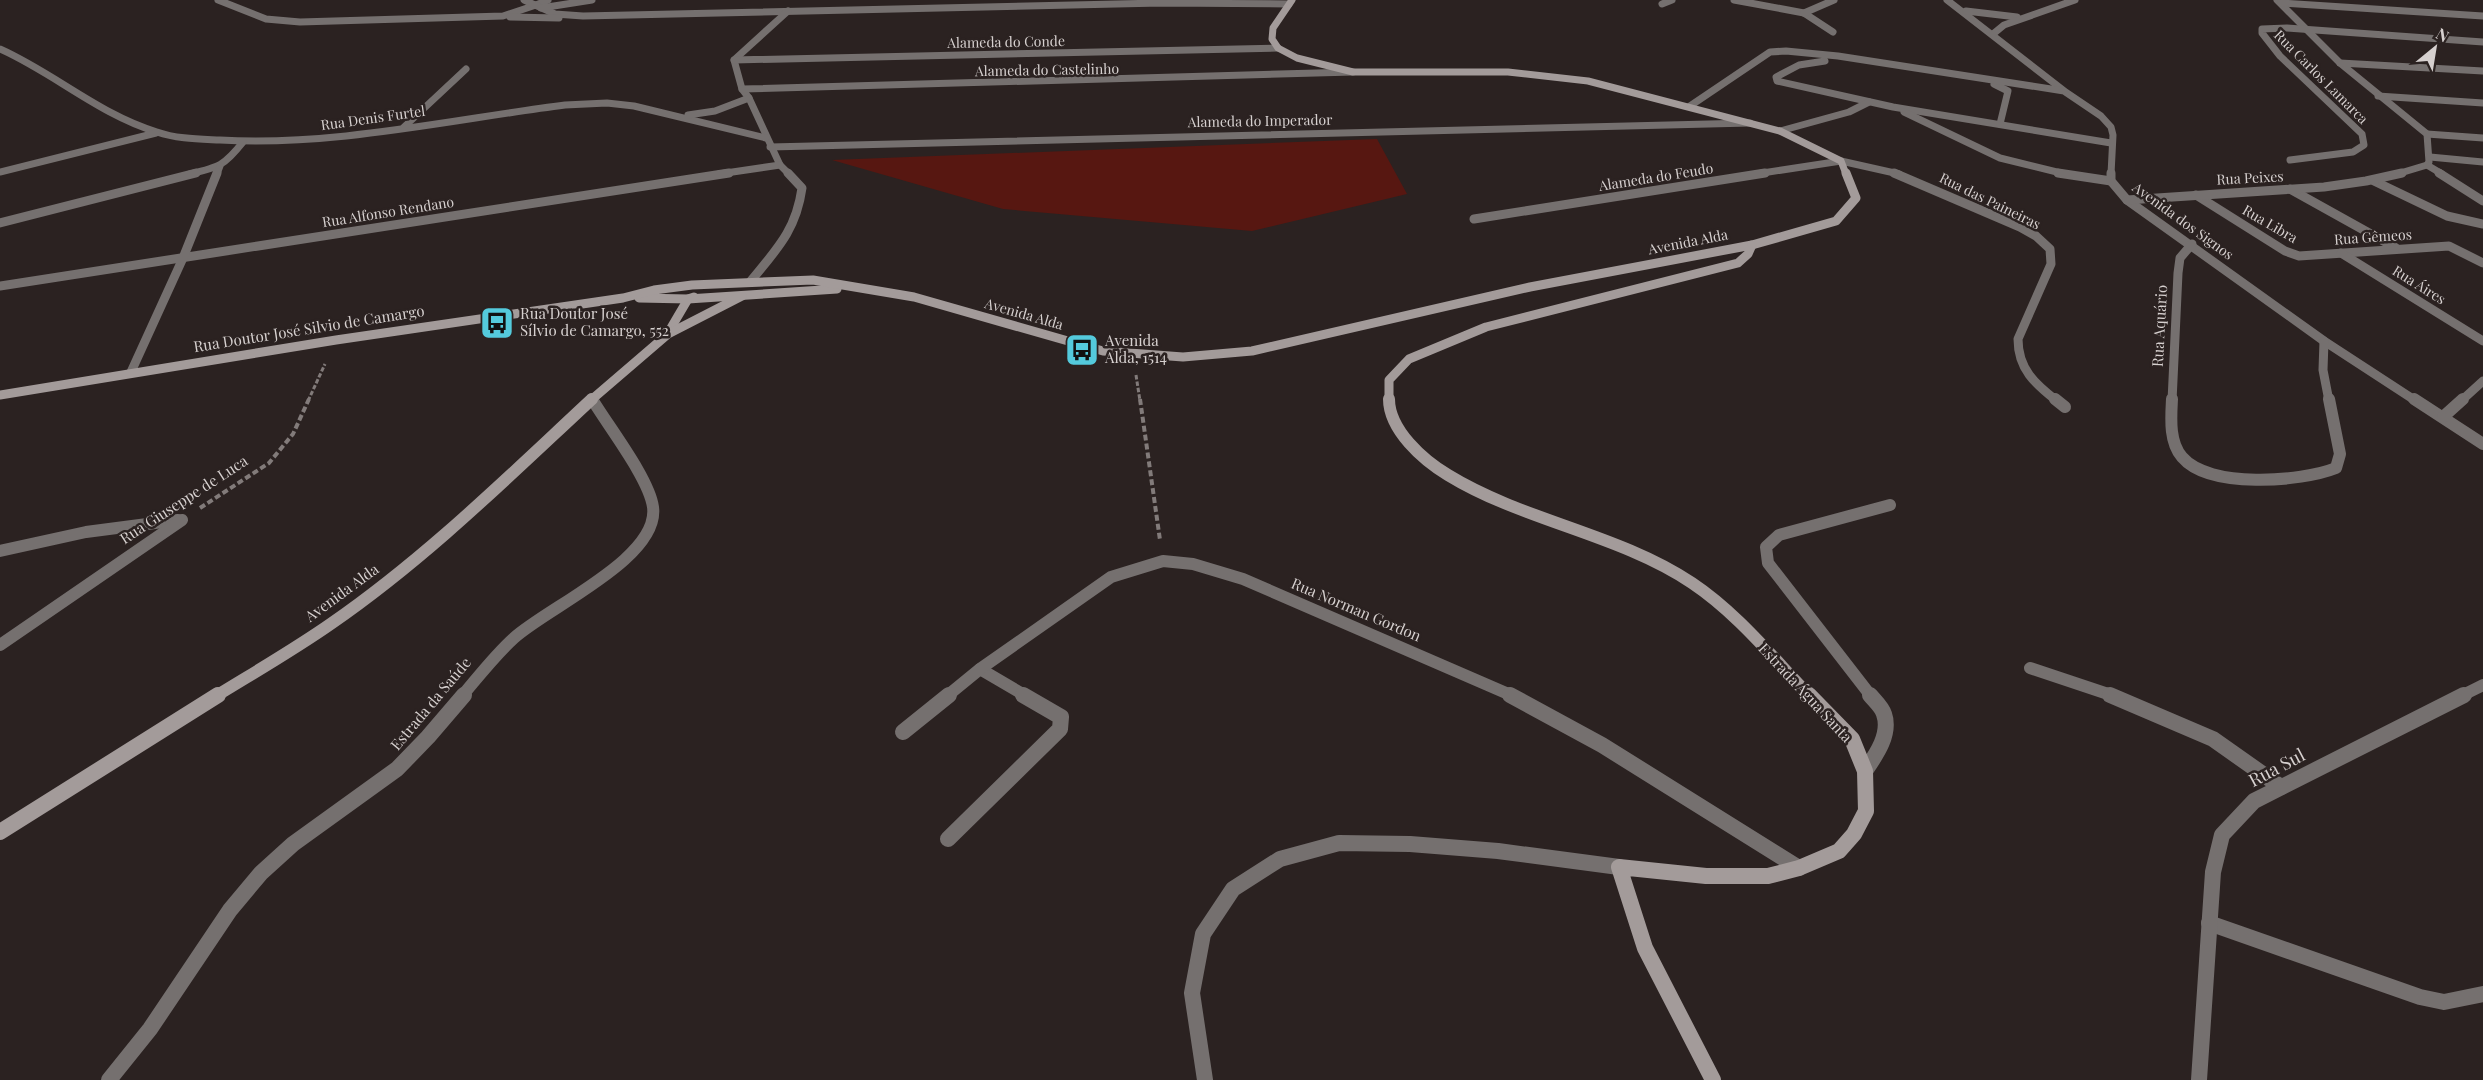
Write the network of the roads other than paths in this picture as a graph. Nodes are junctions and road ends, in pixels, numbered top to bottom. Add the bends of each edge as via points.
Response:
1 (218, 0) edge
2 (525, 0) edge
3 (548, 0) edge
4 (591, 0) edge
5 (1054, 0) edge
6 (1672, 0) edge
7 (1734, 0) edge
8 (1834, 0) edge
9 (1947, 0) edge
10 (2075, 0) edge
11 (1291, 2) edge
12 (2279, 2) edge
13 (1662, 4) dead end
14 (1063, 6) junction
15 (538, 7) junction
16 (1962, 10) junction
17 (788, 12) junction
18 (1804, 13) junction
19 (503, 16) junction
20 (582, 16) junction
21 (2025, 16) junction
22 (2483, 16) edge
23 (2306, 29) junction
24 (1833, 32) dead end
25 (1993, 34) junction
26 (2483, 42) edge
27 (1278, 48) junction
28 (0, 49) edge
29 (734, 60) junction
30 (2340, 63) junction
31 (466, 69) dead end
32 (2483, 71) edge
33 (1353, 72) junction
34 (742, 90) junction
35 (2064, 91) junction
36 (2378, 96) junction
37 (749, 98) junction
38 (1869, 102) junction
39 (2483, 103) edge
40 (1689, 106) junction
41 (1893, 106) junction
42 (678, 117) junction
43 (1750, 123) junction
44 (2000, 124) junction
45 (404, 127) junction
46 (1779, 131) junction
47 (156, 133) junction
48 (2427, 134) junction
49 (766, 138) junction
50 (2483, 138) edge
51 (243, 142) junction
52 (2111, 143) junction
53 (770, 147) junction
54 (1841, 160) junction
55 (2290, 160) dead end
56 (2429, 161) junction
57 (2483, 162) edge
58 (780, 165) junction
59 (220, 166) junction
60 (0, 172) edge
61 (2111, 181) junction
62 (2374, 181) junction
63 (2290, 189) junction
64 (2196, 195) junction
65 (2127, 200) junction
66 (2483, 201) edge
67 (1474, 219) dead end
68 (0, 223) edge
69 (2483, 224) edge
70 (1752, 244) junction
71 (2192, 244) junction
72 (2396, 248) junction
73 (2341, 253) junction
74 (2300, 256) joint
75 (183, 258) junction
76 (2483, 262) edge
77 (750, 282) junction
78 (725, 283) junction
79 (0, 286) edge
80 (852, 288) junction
81 (742, 296) junction
82 (623, 298) junction
83 (688, 299) junction
84 (668, 334) junction
85 (2483, 340) edge
86 (2324, 341) junction
87 (131, 372) junction
88 (2483, 381) edge
89 (0, 395) edge
90 (592, 399) junction
91 (2065, 407) dead end
92 (2443, 417) junction
93 (2483, 444) edge
94 (1890, 505) dead end
95 (0, 551) edge
96 (0, 645) edge
97 (2031, 668) dead end
98 (980, 669) junction
99 (2483, 685) edge
100 (903, 732) dead end
101 (1865, 771) junction
102 (2281, 787) junction
103 (0, 832) edge
104 (948, 838) dead end
105 (1619, 867) junction
106 (1798, 868) junction
107 (2209, 923) junction
108 (2483, 994) edge
109 (109, 1080) edge
110 (1205, 1080) edge
111 (1713, 1080) edge
112 (2199, 1080) edge

1 - 19 street via 253,15 284,22
2 - 15 street
3 - 15 street
4 - 15 street
5 - 14 street
6 - 13 street
7 - 18 street
8 - 18 street
9 - 16 street
10 - 21 street
11 - 14 street
11 - 27 street via 1273,28 1272,39
12 - 22 street
12 - 23 street, Rua Carlos Lamarca
14 - 17 street
15 - 19 street
15 - 20 street via 555,14
16 - 21 street
16 - 25 street
17 - 20 street
17 - 29 street
18 - 24 street
19 - 20 street
21 - 25 street
23 - 26 street
23 - 30 street, Rua Carlos Lamarca
23 - 55 street, Rua Carlos Lamarca via 2272,27 2262,28 2262,33 2280,56 2362,134 2364,146 2353,152
25 - 35 street
27 - 29 street, Alameda do Conde
27 - 33 street via 1313,63
28 - 47 street, Rua Denis Furtel via 45,71 116,115
29 - 34 street
30 - 32 street
30 - 36 street, Rua Carlos Lamarca
31 - 45 street
33 - 34 street, Alameda do Castelinho
33 - 40 street via 1540,74 1588,81
34 - 37 street
35 - 40 street, Avenida dos Signos via 1786,51 1770,52
35 - 52 street, Avenida dos Signos via 2111,127
36 - 39 street
36 - 48 street, Rua Carlos Lamarca
37 - 42 street via 715,111
37 - 49 street
38 - 41 street
38 - 44 street via 1788,86 1776,77 1812,60 1996,85 2008,91
38 - 46 street via 1849,112
40 - 43 street
41 - 44 street
41 - 61 street via 2000,158 2062,174
42 - 45 street, Rua Denis Furtel via 608,103 576,104
42 - 49 street, Rua Denis Furtel
43 - 46 street
43 - 53 street, Alameda do Imperador
44 - 52 street
45 - 51 street, Rua Denis Furtel via 302,141
46 - 54 street
47 - 51 street, Rua Denis Furtel
47 - 60 street
48 - 50 street
48 - 56 street
49 - 53 street
51 - 59 street
52 - 61 street, Avenida dos Signos
53 - 58 street
54 - 67 street, Alameda do Feudo
54 - 70 street, Avenida Alda via 1856,198 1836,221
54 - 91 street, Rua das Paineiras via 1913,179 2041,240 2052,256 2051,264 2018,339 2017,350 2022,370
56 - 57 street
56 - 62 street, Rua Peixes via 2397,177
56 - 66 street
58 - 75 street, Rua Alfonso Rendano
58 - 77 street via 802,188 799,211 784,240
59 - 68 street
59 - 75 street
61 - 65 street, Avenida dos Signos
62 - 63 street, Rua Peixes
62 - 69 street via 2447,216
63 - 64 street, Rua Peixes
63 - 72 street
64 - 65 street, Rua Peixes
64 - 74 street, Rua Libra via 2285,251
65 - 71 street, Avenida dos Signos
70 - 80 street, Avenida Alda via 1530,287 1252,351 1183,357 1103,351 914,297
70 - 101 street, Estrada Água Santa via 1738,263 1486,327 1409,358 1389,380 1389,411 1409,444 1447,475 1650,560 1718,602 1852,739
71 - 86 street, Avenida dos Signos
71 - 86 street, Rua Aquário via 2179,265 2171,413 2176,447 2185,460 2220,475 2254,479 2310,478 2336,468 2340,454 2323,370
72 - 73 street, Rua Gêmeos
72 - 76 street, Rua Gêmeos via 2449,246
73 - 74 street, Rua Gêmeos
73 - 85 street, Rua Áires
75 - 79 street, Rua Alfonso Rendano
75 - 87 street
77 - 78 street, Avenida Alda
77 - 80 street, Avenida Alda via 813,280
78 - 82 street, Avenida Alda via 654,290
78 - 83 street, Avenida Alda
80 - 81 street, Avenida Alda
81 - 83 street, Avenida Alda
81 - 84 street, Avenida Alda
82 - 83 street, Avenida Alda
82 - 87 street, Rua Doutor José Silvio de Camargo
83 - 84 street, Avenida Alda
84 - 90 street, Avenida Alda
86 - 92 street, Avenida dos Signos
87 - 89 street, Rua Doutor José Silvio de Camargo
88 - 92 street
90 - 103 street, Avenida Alda via 420,556 332,623
90 - 109 street, Estrada da Saúde via 652,501 653,523 645,540 625,559 523,630 491,659 429,738 398,768 262,872 231,908 149,1029
92 - 93 street, Avenida dos Signos
94 - 101 street via 1779,535 1766,547 1768,562 1884,713 1883,744
95 - 96 street, Rua Giuseppe de Luca via 86,532 182,519
97 - 102 street via 2123,699 2213,739
98 - 100 street, Rua Norman Gordon
98 - 104 street via 1061,717 1060,729
98 - 106 street, Rua Norman Gordon via 1111,577 1163,561 1193,564 1243,579 1498,688 1602,745
99 - 102 street, Rua Sul
101 - 106 street, Estrada Água Santa via 1866,810 1854,834 1839,851
102 - 107 street, Rua Sul via 2254,801 2222,835 2212,872
105 - 106 street, Estrada Água Santa via 1727,876 1768,876
105 - 110 street, Estrada Água Santa via 1410,844 1339,843 1280,859 1233,889 1203,934 1192,993
105 - 111 street via 1646,948
107 - 108 street via 2420,997 2444,1002
107 - 112 street, Rua Sul

